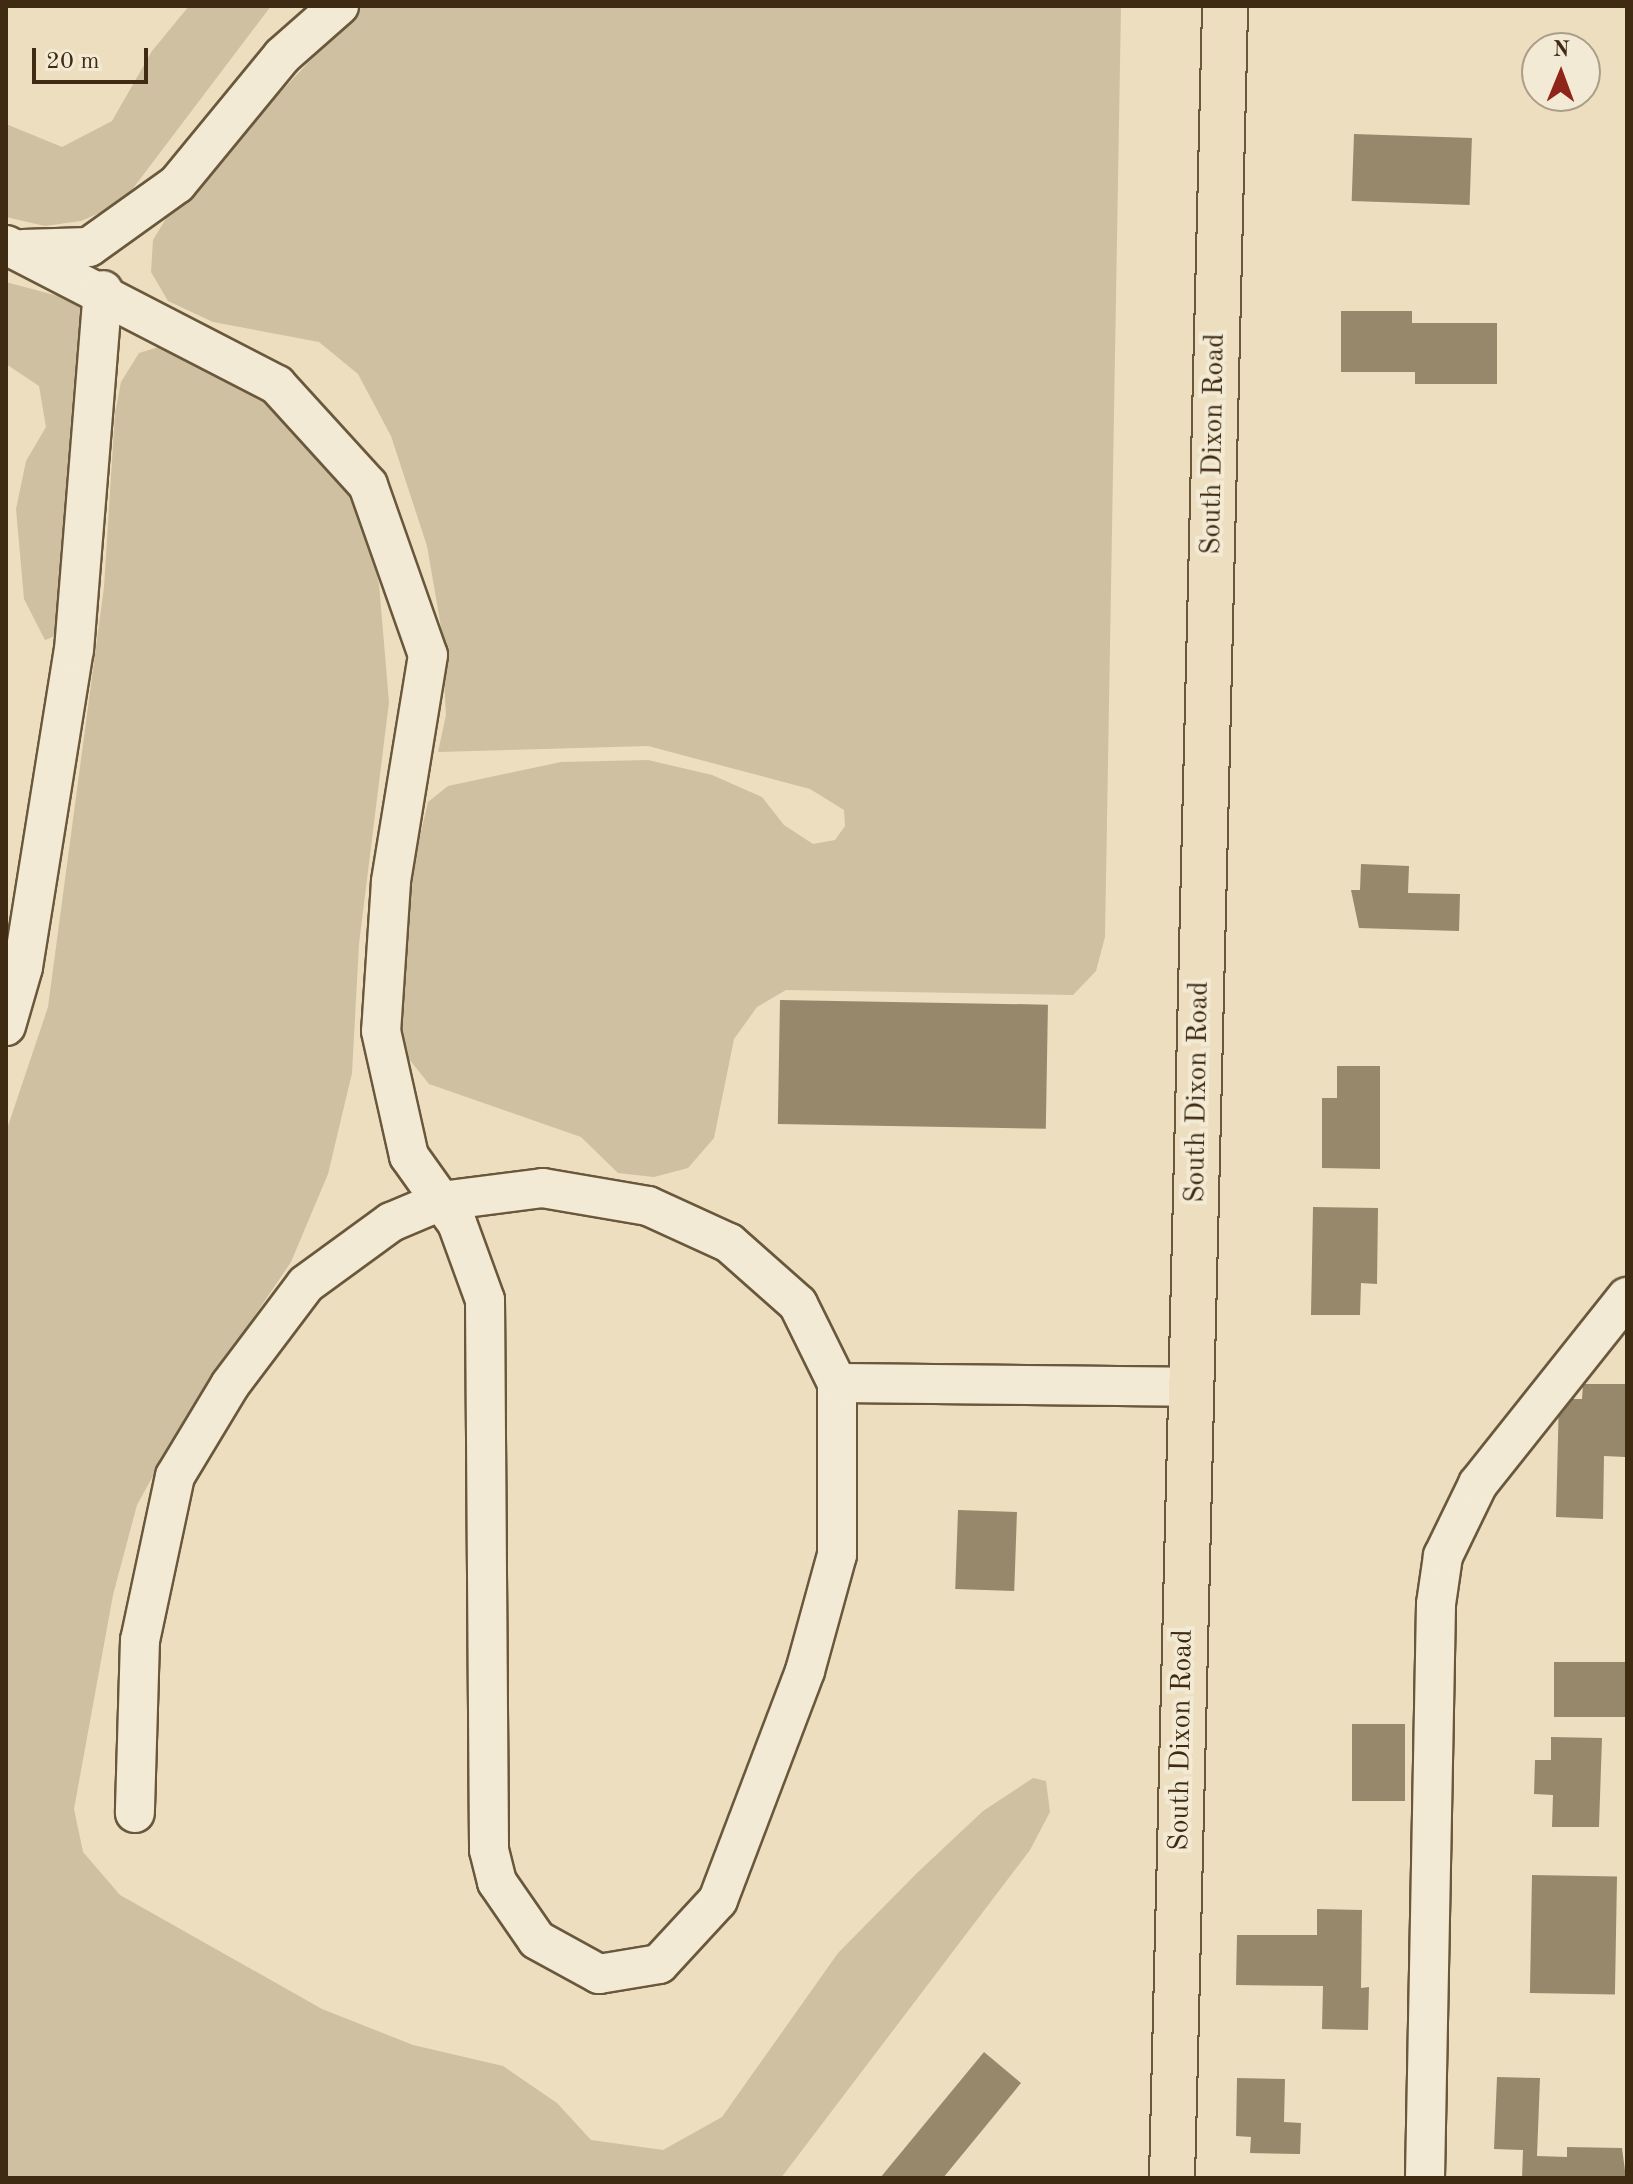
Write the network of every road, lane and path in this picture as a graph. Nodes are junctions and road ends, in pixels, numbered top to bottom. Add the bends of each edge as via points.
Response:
1 (339, 6) edge
2 (1225, 6) edge
3 (11, 247) edge
4 (103, 290) junction
5 (6, 1026) edge
6 (441, 1201) junction
7 (1627, 1297) edge
8 (837, 1383) junction
9 (1191, 1387) junction
10 (135, 1813) dead end
11 (1172, 2178) edge
12 (1425, 2178) edge

1 - 3 lane via 282,56 177,184 89,247
2 - 9 main road, South Dixon Road
3 - 4 lane
4 - 5 lane via 74,650 23,967
4 - 6 lane via 277,385 368,485 428,655 391,882 381,1031 409,1156
6 - 8 lane via 543,1188 648,1206 716,1237 798,1304
6 - 8 lane via 457,1223 485,1300 489,1850 497,1882 537,1940 599,1974 659,1964 718,1900 805,1671 837,1555
6 - 10 lane via 391,1222 306,1284 230,1385 175,1476 140,1640
7 - 12 lane via 1478,1484 1443,1556 1436,1604
8 - 9 lane
9 - 11 main road, South Dixon Road

